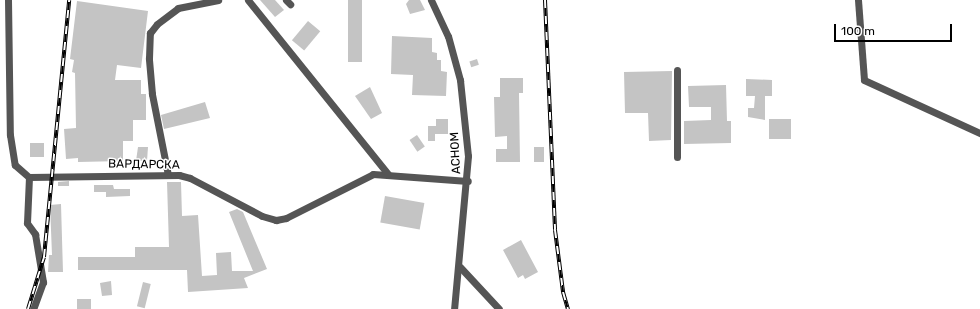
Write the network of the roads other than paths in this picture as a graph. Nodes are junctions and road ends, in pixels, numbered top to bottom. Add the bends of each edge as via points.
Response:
1 (8, 0) edge
2 (218, 0) edge
3 (248, 0) edge
4 (432, 0) edge
5 (858, 0) edge
6 (677, 70) dead end
7 (980, 133) edge
8 (677, 157) dead end
9 (388, 174) junction
10 (168, 175) junction
11 (29, 177) junction
12 (468, 181) junction
13 (460, 266) junction
14 (33, 309) edge
15 (454, 309) edge
16 (499, 309) edge

1 - 11 street via 10,135 15,165
2 - 10 street via 178,8 157,24 150,33 148,58 152,94
3 - 9 street
4 - 12 street, АСНОМ via 448,36 460,80
5 - 7 street via 864,80
6 - 8 street
9 - 10 street, ВАРДАРСКА via 362,177 286,218 276,220 262,216 190,178
9 - 12 street, ВАРДАРСКА
10 - 11 street, ВАРДАРСКА
11 - 14 street via 27,223 35,234 43,282
12 - 13 street, АСНОМ
13 - 15 street, АСНОМ
13 - 16 street

